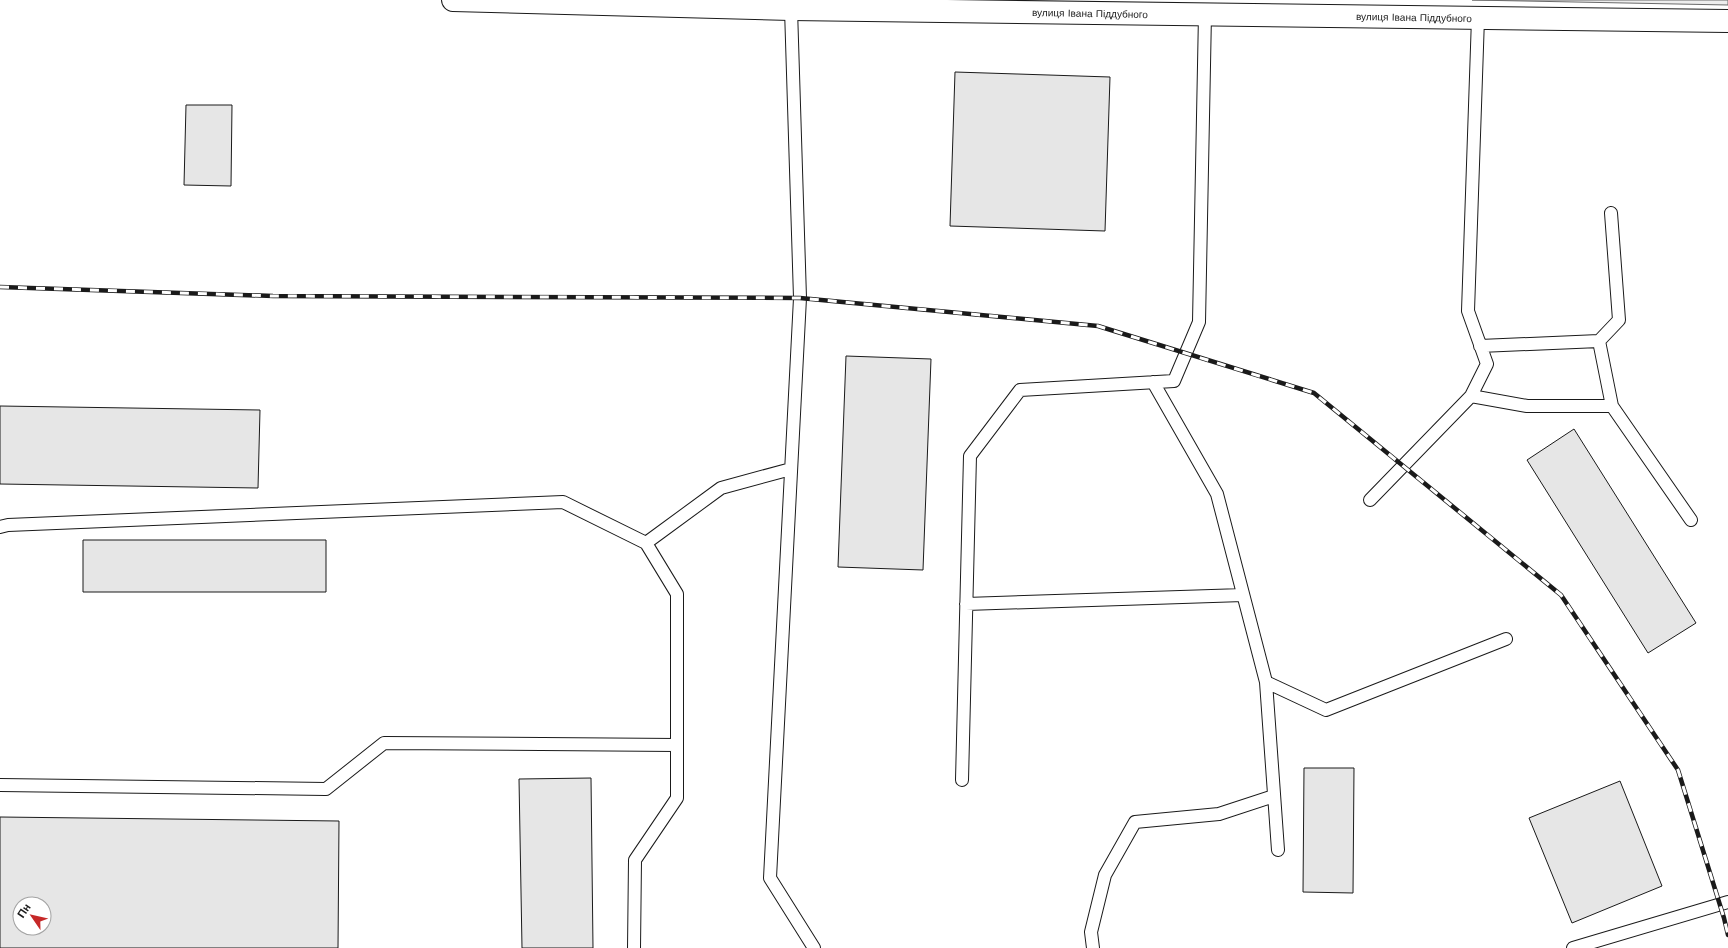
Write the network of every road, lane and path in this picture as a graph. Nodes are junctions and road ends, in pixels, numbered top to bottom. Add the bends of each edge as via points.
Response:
1 (453, 0) edge
2 (790, 9) junction
3 (1205, 14) junction
4 (1478, 18) junction
5 (1728, 21) edge
6 (1611, 213) dead end
7 (1599, 341) junction
8 (1480, 346) junction
9 (1153, 382) junction
10 (1471, 396) junction
11 (1612, 406) junction
12 (792, 469) junction
13 (1370, 500) dead end
14 (1690, 520) dead end
15 (0, 527) edge
16 (646, 543) junction
17 (1243, 595) junction
18 (966, 604) junction
19 (1506, 638) dead end
20 (1266, 682) junction
21 (677, 745) junction
22 (962, 780) dead end
23 (0, 785) edge
24 (1274, 796) junction
25 (1278, 850) dead end
26 (1728, 902) edge
27 (634, 948) edge
28 (814, 948) edge
29 (1093, 948) edge
30 (1573, 948) edge

1 - 2 street, вулиця Івана Піддубного
2 - 3 street, вулиця Івана Піддубного
2 - 12 lane via 800,298
3 - 4 street, вулиця Івана Піддубного
3 - 9 lane via 1199,322 1174,381
4 - 5 street, вулиця Івана Піддубного
4 - 8 lane via 1468,311
6 - 7 lane via 1619,320
7 - 8 lane
7 - 11 lane
8 - 10 lane via 1487,364
9 - 17 lane via 1217,494
9 - 18 lane via 1020,390 970,456
10 - 11 lane via 1527,406
10 - 13 lane
11 - 14 lane
12 - 16 lane via 721,488
12 - 28 lane via 770,878
15 - 16 lane via 563,502
16 - 21 lane via 677,594
17 - 18 lane
17 - 20 lane
18 - 22 lane
19 - 20 lane via 1326,710
20 - 24 lane
21 - 23 lane via 384,743 326,789
21 - 27 lane via 677,798 635,860
24 - 25 lane
24 - 29 lane via 1219,814 1135,822 1106,875 1091,932
26 - 30 lane

